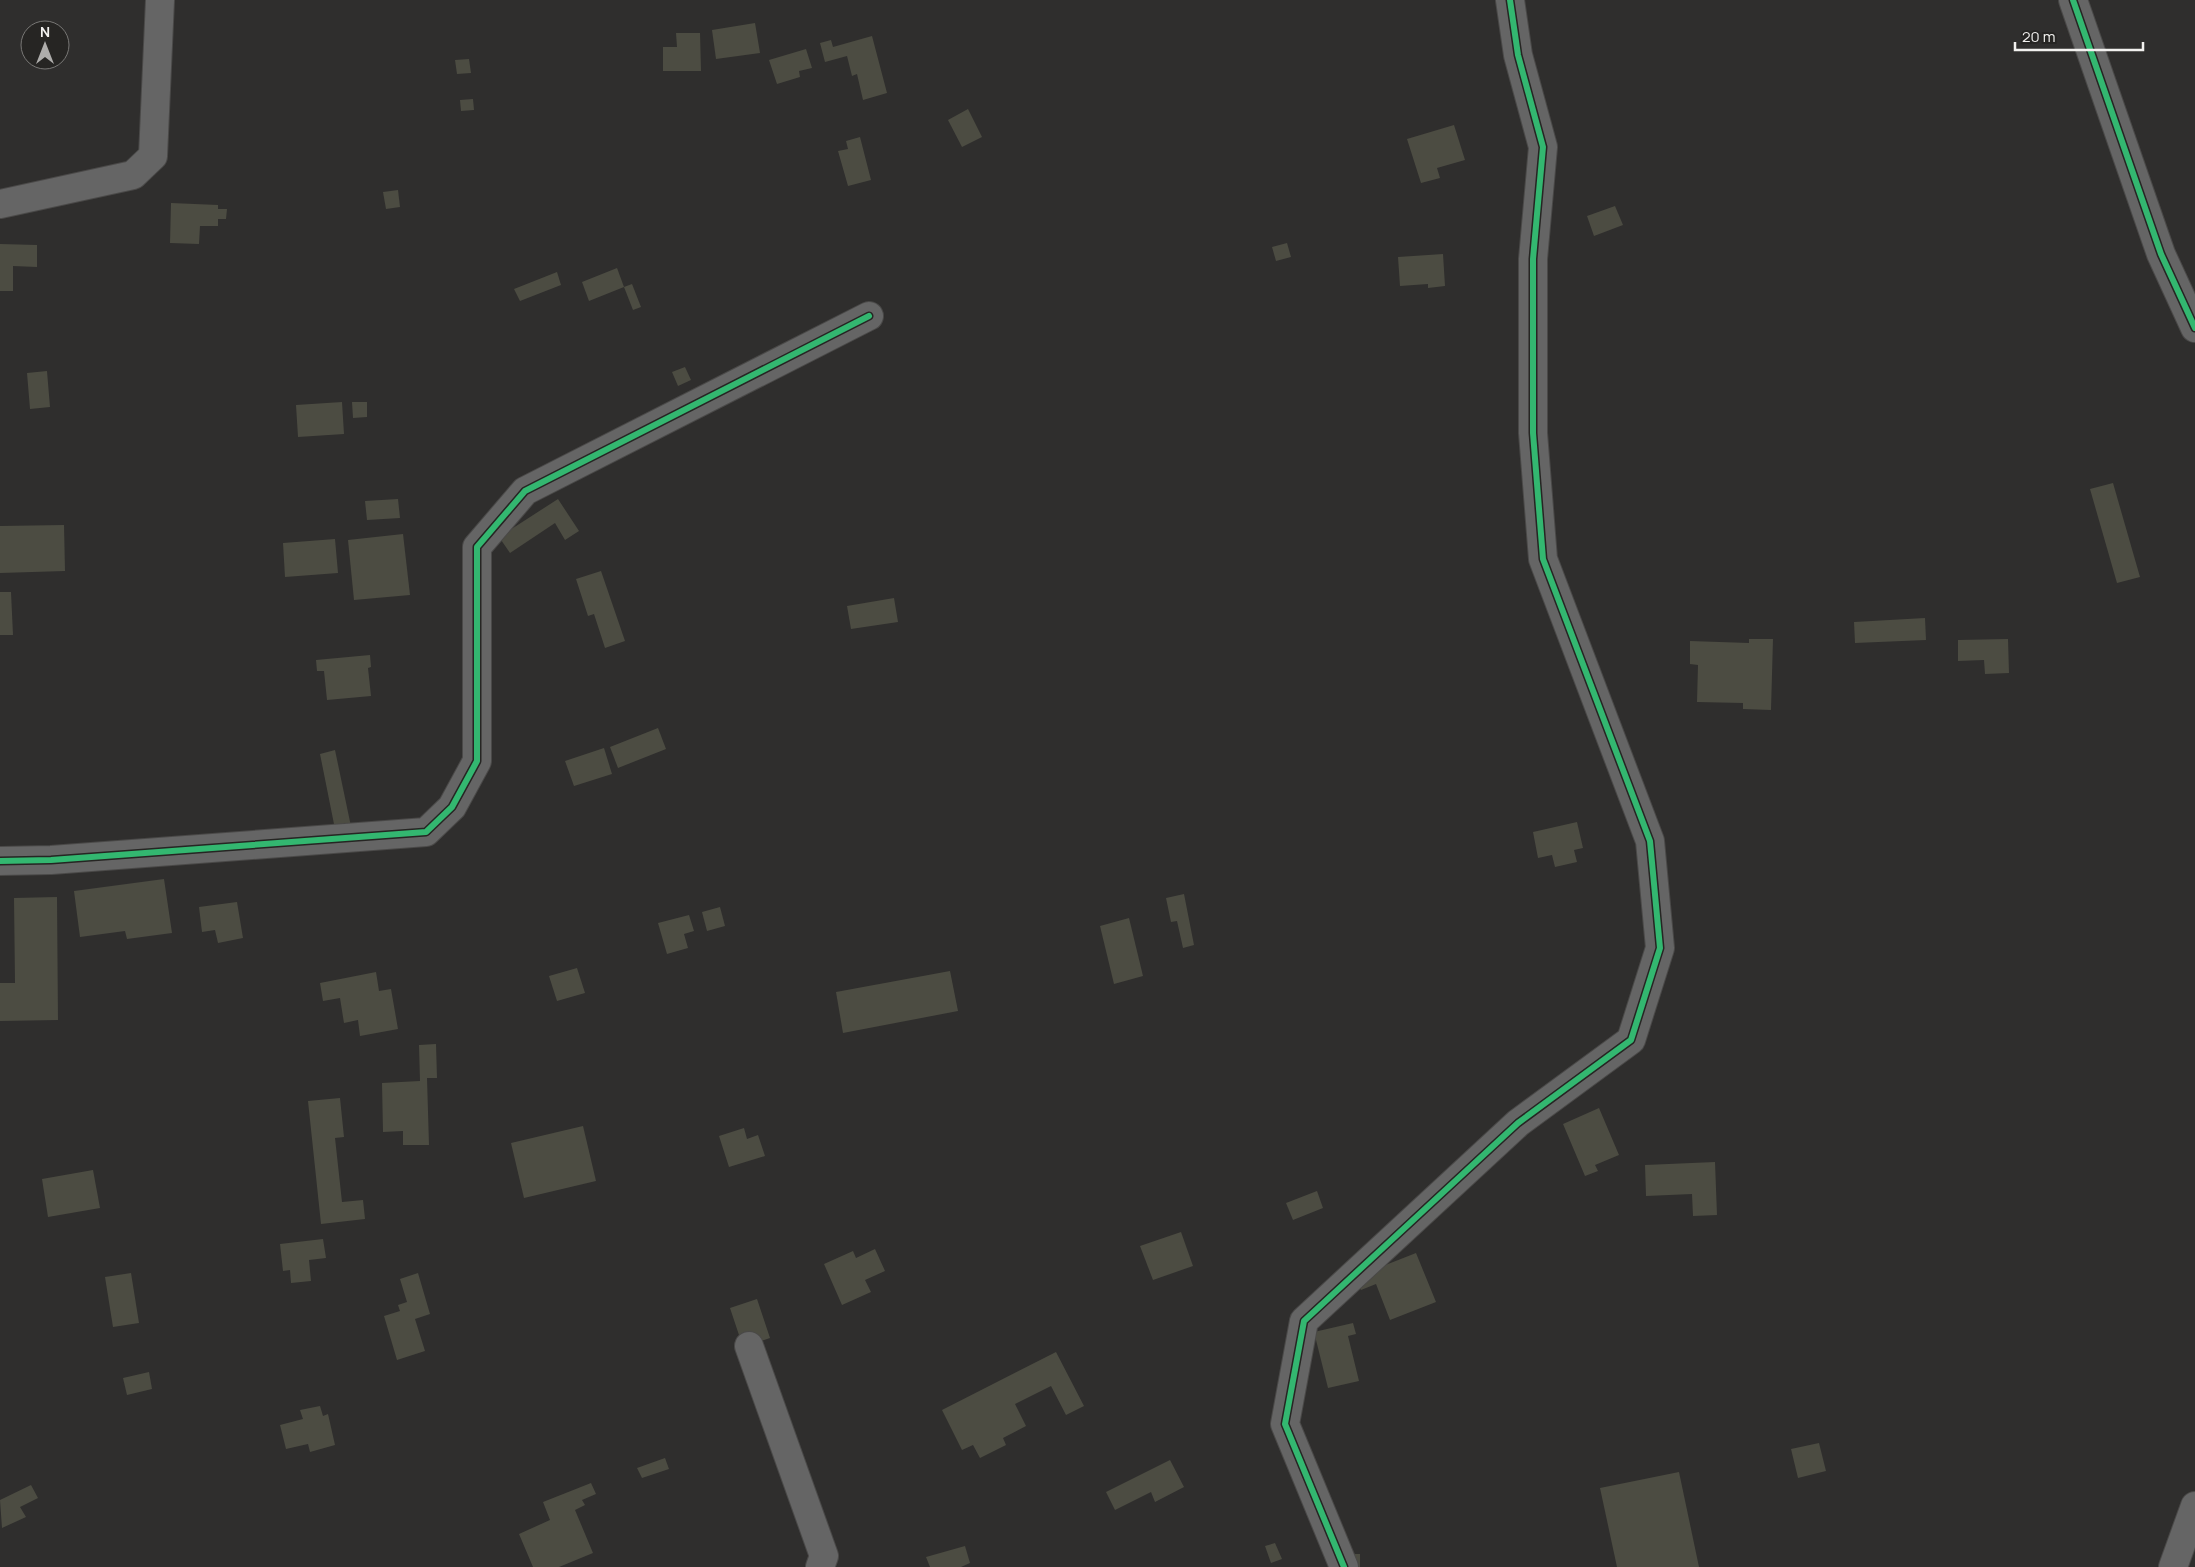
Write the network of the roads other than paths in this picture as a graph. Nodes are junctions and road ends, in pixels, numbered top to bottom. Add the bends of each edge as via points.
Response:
1 (160, 0) edge
2 (1510, 0) edge
3 (2072, 0) edge
4 (0, 204) edge
5 (869, 316) dead end
6 (2195, 328) edge
7 (0, 861) edge
8 (749, 1346) dead end
9 (2195, 1506) edge
10 (820, 1567) edge
11 (1344, 1567) edge
12 (2173, 1567) edge

1 - 4 street via 153,156 133,175
2 - 11 street via 1518,54 1543,147 1533,259 1533,434 1543,559 1650,841 1660,948 1631,1040 1518,1123 1304,1322 1285,1424
3 - 6 street via 2161,254
5 - 7 street via 525,491 477,547 477,761 452,807 426,832
8 - 10 street via 824,1556
9 - 12 street

